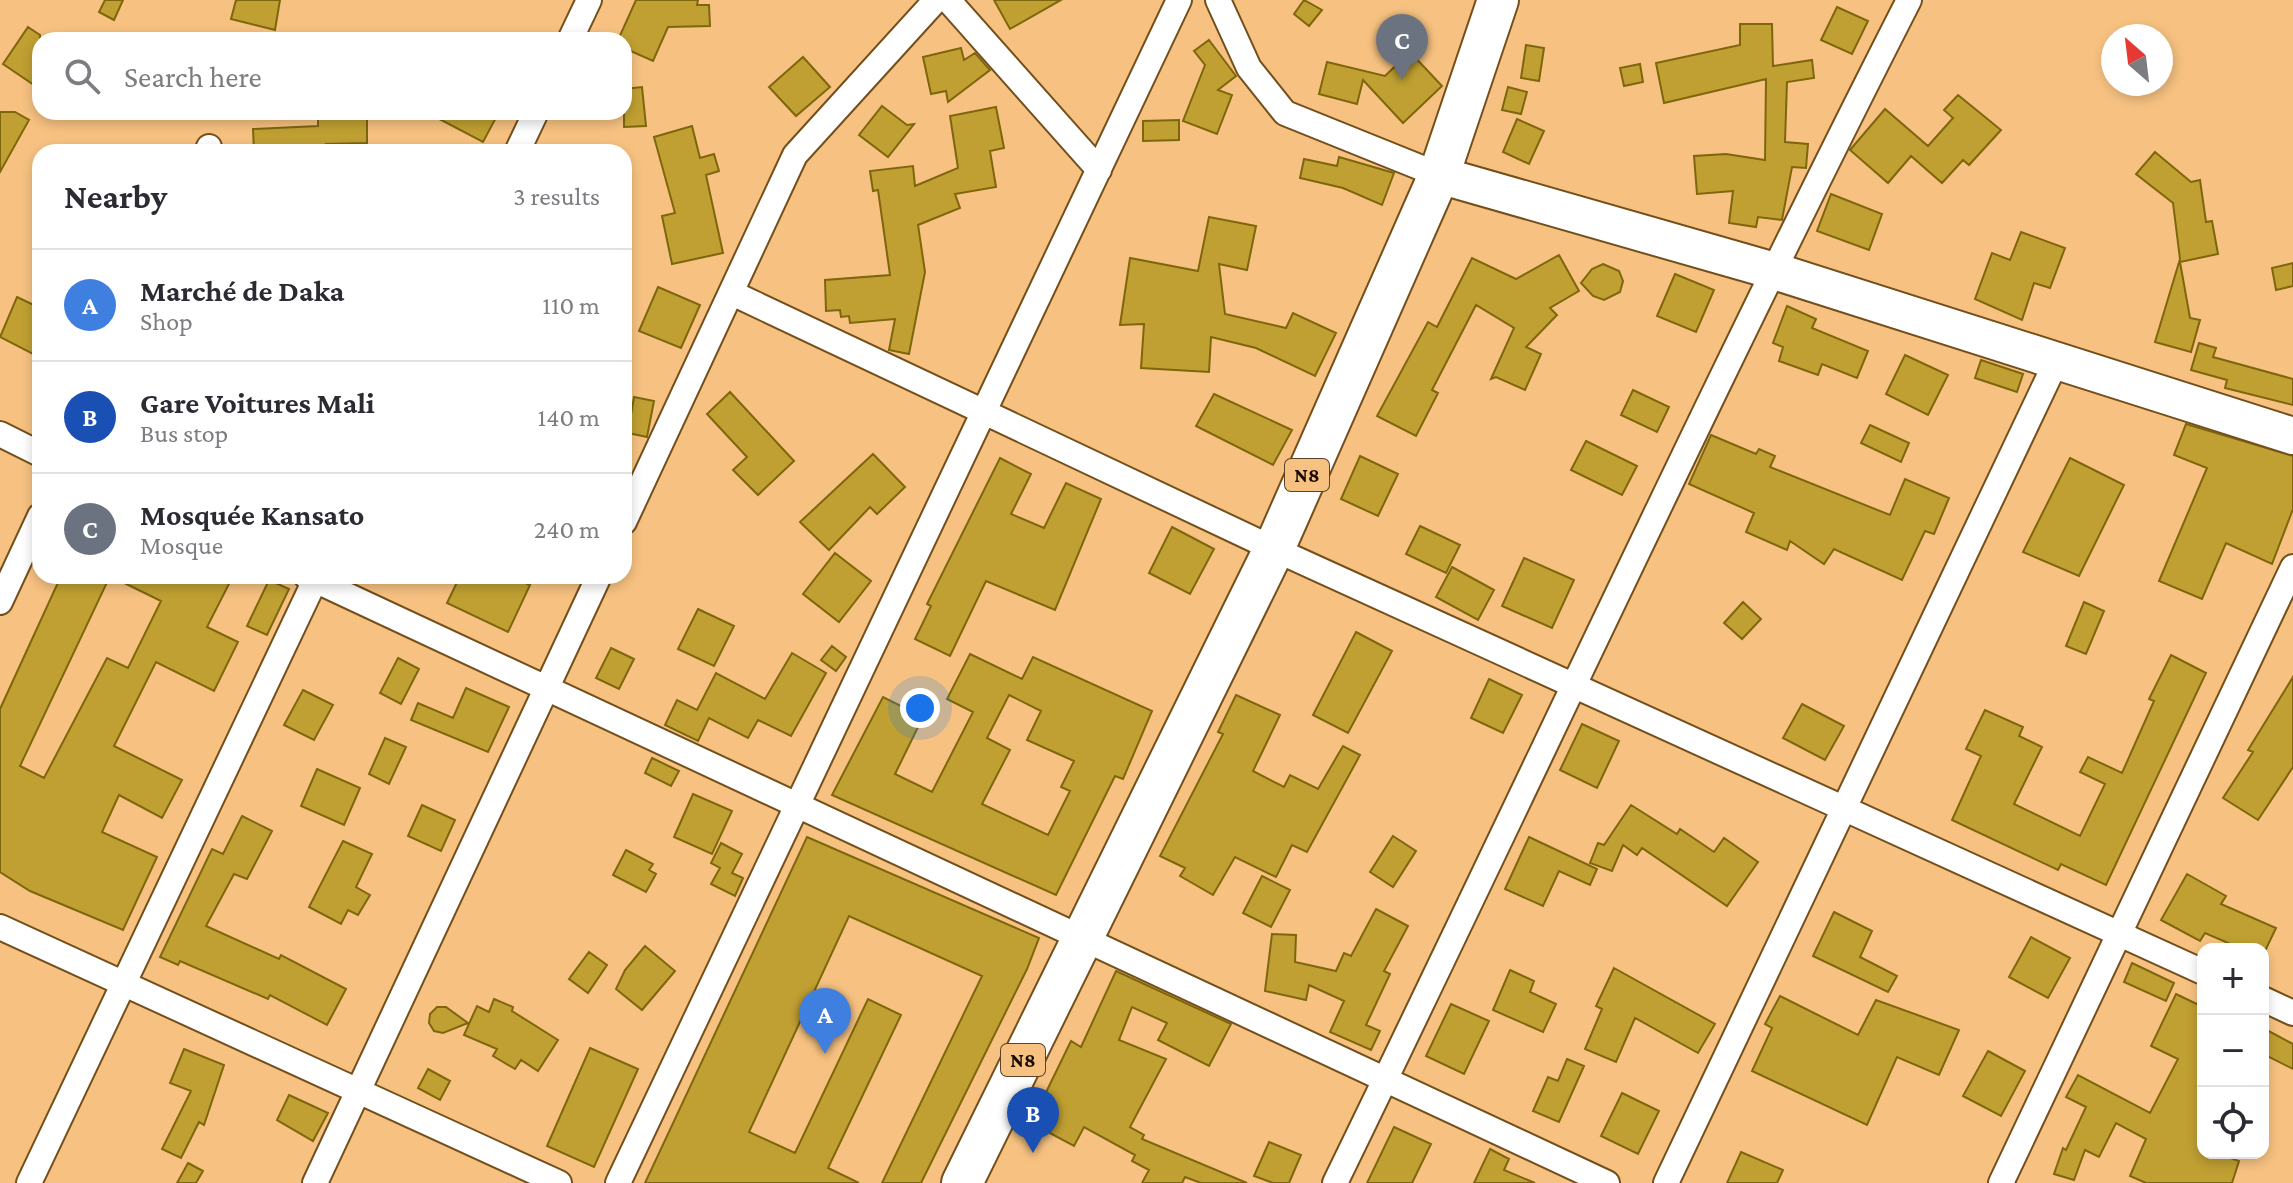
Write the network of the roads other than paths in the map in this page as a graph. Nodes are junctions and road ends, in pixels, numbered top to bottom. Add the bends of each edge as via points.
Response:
1 (589, 0) edge
2 (936, 0) edge
3 (948, 0) edge
4 (1179, 0) edge
5 (1218, 0) edge
6 (1498, 0) edge
7 (1909, 0) edge
8 (574, 32) edge
9 (532, 120) edge
10 (521, 144) edge
11 (1099, 170) junction
12 (1439, 175) junction
13 (1771, 270) junction
14 (732, 293) junction
15 (2056, 362) junction
16 (983, 413) junction
17 (0, 434) edge
18 (2293, 436) edge
19 (32, 450) edge
20 (632, 505) edge
21 (32, 533) edge
22 (1274, 549) junction
23 (2293, 567) edge
24 (310, 584) edge
25 (328, 584) edge
26 (595, 584) edge
27 (0, 602) edge
28 (1576, 687) junction
29 (546, 689) junction
30 (796, 806) junction
31 (1844, 809) junction
32 (0, 927) edge
33 (2119, 934) junction
34 (1084, 937) junction
35 (2197, 969) edge
36 (123, 984) junction
37 (2269, 1002) edge
38 (2293, 1013) edge
39 (1385, 1080) junction
40 (358, 1091) junction
41 (29, 1183) edge
42 (315, 1183) edge
43 (559, 1183) edge
44 (618, 1183) edge
45 (962, 1183) edge
46 (1335, 1183) edge
47 (1607, 1183) edge
48 (1666, 1183) edge
49 (2001, 1183) edge

1 - 8 street
2 - 14 street via 795,155
3 - 11 street
4 - 11 street
5 - 12 street via 1249,68 1285,113
6 - 12 main road, N8
7 - 13 street
9 - 10 street
11 - 16 street
12 - 13 street
12 - 22 main road, N8
13 - 15 street
13 - 28 street
14 - 16 street
14 - 20 street
15 - 18 street
15 - 31 street
16 - 22 street
16 - 30 street
17 - 19 street
21 - 27 street
22 - 28 street
22 - 34 main road, N8
23 - 33 street
24 - 36 street
25 - 29 street
26 - 29 street
28 - 31 street
28 - 39 street
29 - 30 street
29 - 40 street
30 - 34 street
30 - 44 street
31 - 33 street
31 - 48 street
32 - 36 street
33 - 35 street
33 - 49 street
34 - 39 street
34 - 45 main road, N8
36 - 40 street
36 - 41 street
37 - 38 street
39 - 46 street
39 - 47 street
40 - 42 street
40 - 43 street

